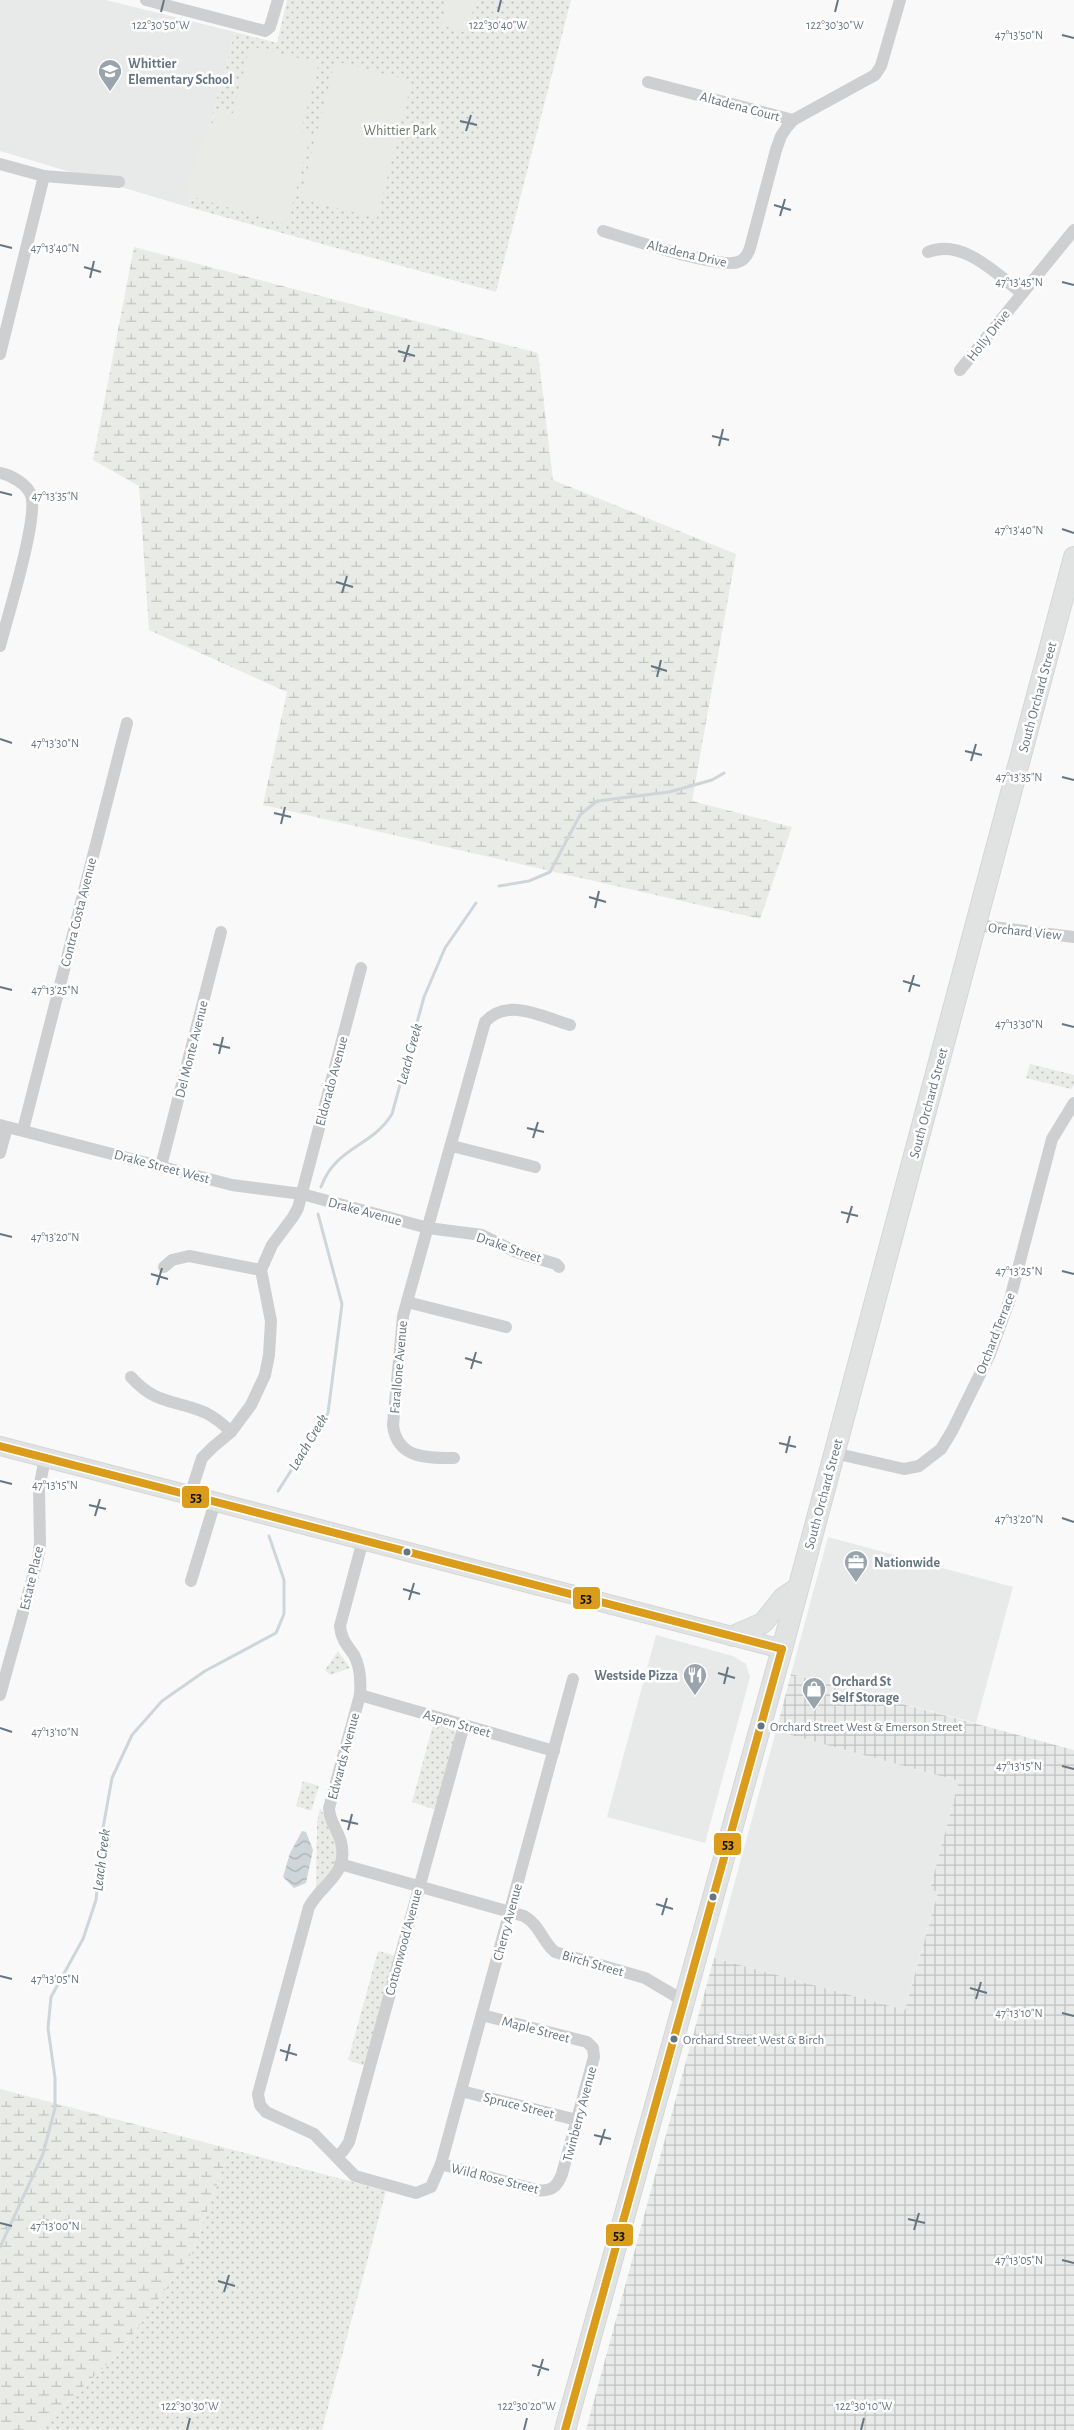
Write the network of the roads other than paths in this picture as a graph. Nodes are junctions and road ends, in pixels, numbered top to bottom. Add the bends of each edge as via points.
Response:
1 (146, 0) edge
2 (278, 0) edge
3 (900, 0) edge
4 (648, 82) dead end
5 (793, 120) junction
6 (0, 164) edge
7 (44, 176) junction
8 (119, 182) dead end
9 (1074, 230) edge
10 (602, 231) dead end
11 (928, 252) dead end
12 (1022, 293) junction
13 (0, 354) edge
14 (960, 370) dead end
15 (0, 473) edge
16 (1074, 556) edge
17 (0, 646) edge
18 (127, 723) dead end
19 (976, 925) junction
20 (221, 932) dead end
21 (1074, 936) edge
22 (361, 968) dead end
23 (570, 1025) dead end
24 (1074, 1103) edge
25 (3, 1126) edge
26 (23, 1130) junction
27 (452, 1146) junction
28 (0, 1153) edge
29 (161, 1166) junction
30 (535, 1167) dead end
31 (302, 1194) junction
32 (428, 1228) junction
33 (164, 1267) dead end
34 (559, 1267) dead end
35 (261, 1270) junction
36 (407, 1302) junction
37 (506, 1327) dead end
38 (131, 1377) dead end
39 (232, 1432) junction
40 (0, 1446) edge
41 (834, 1453) junction
42 (45, 1458) junction
43 (454, 1458) dead end
44 (190, 1495) junction
45 (215, 1502) junction
46 (363, 1540) junction
47 (190, 1581) dead end
48 (798, 1588) junction
49 (733, 1636) junction
50 (782, 1648) junction
51 (574, 1679) dead end
52 (0, 1695) edge
53 (360, 1696) junction
54 (464, 1725) junction
55 (554, 1751) junction
56 (340, 1864) junction
57 (419, 1886) junction
58 (510, 1912) junction
59 (684, 2001) junction
60 (482, 2015) junction
61 (589, 2043) joint
62 (461, 2090) junction
63 (577, 2120) junction
64 (337, 2156) junction
65 (441, 2164) junction
66 (557, 2184) joint
67 (565, 2430) edge

1 - 2 street via 265,31 270,28
3 - 5 street, Altadena Court via 875,75
4 - 5 street, Altadena Court
5 - 10 street, Altadena Drive via 781,136 750,248 737,263 722,263 684,254
6 - 7 street
7 - 8 street
7 - 13 street
9 - 12 street, Holly Drive
11 - 12 street via 950,248 969,254
12 - 14 street, Holly Drive
15 - 17 street via 11,477 30,493 32,516
16 - 19 main road, South Orchard Street
18 - 26 street, Contra Costa Avenue
19 - 21 street, Orchard View
19 - 41 main road, South Orchard Street
20 - 29 street, Del Monte Avenue
22 - 31 street, Eldorado Avenue
23 - 27 street, Farallone Avenue via 512,1008 490,1016 482,1027
24 - 41 street, Orchard Terrace via 1052,1139 1010,1299 990,1354 941,1449 919,1466 904,1469
25 - 26 street
25 - 28 street
26 - 29 street, Drake Street West
27 - 30 street
27 - 32 street, Farallone Avenue
29 - 31 street, Drake Street West via 232,1185
31 - 32 street, Drake Avenue
31 - 35 street, Eldorado Avenue via 293,1217 272,1245
32 - 34 street, Drake Street via 482,1235 500,1246
32 - 36 street, Farallone Avenue
33 - 35 street via 172,1260 189,1256
35 - 39 street via 271,1321 270,1355 251,1405
36 - 37 street
36 - 43 street, Farallone Avenue via 398,1351 394,1435 407,1451 432,1458
38 - 39 street via 152,1397 206,1413
39 - 44 street via 202,1458
40 - 42 main road
41 - 48 main road, South Orchard Street
42 - 44 main road
42 - 52 street, Estate Place via 39,1489 38,1558
44 - 45 main road
45 - 46 main road
45 - 47 street
46 - 49 main road
46 - 53 street, Edwards Avenue via 340,1626 361,1676
48 - 49 main road via 783,1598 763,1624
48 - 50 main road, South Orchard Street
49 - 50 main road
50 - 59 main road, South Orchard Street
51 - 55 street, Cherry Avenue
53 - 54 street, Aspen Street
53 - 56 street, Edwards Avenue via 329,1808 341,1842
54 - 55 street, Aspen Street
54 - 57 street, Cottonwood Avenue
55 - 58 street, Cherry Avenue
56 - 57 street, Birch Street
56 - 64 street, Wild Rose Street via 334,1879 309,1907 258,2094 263,2109 314,2134
57 - 58 street, Birch Street
57 - 64 street, Cottonwood Avenue via 349,2142
58 - 59 street, Birch Street via 532,1920 556,1952 645,1978
58 - 60 street, Cherry Avenue
59 - 67 main road, South Orchard Street
60 - 61 street, Maple Street
60 - 62 street, Cherry Avenue
61 - 63 street, Twinberry Avenue via 594,2057
62 - 63 street, Spruce Street
62 - 65 street, Cherry Avenue
63 - 66 street, Twinberry Avenue
64 - 65 street, Wild Rose Street via 355,2176 416,2193 431,2187
65 - 66 street, Wild Rose Street via 537,2190 549,2190

